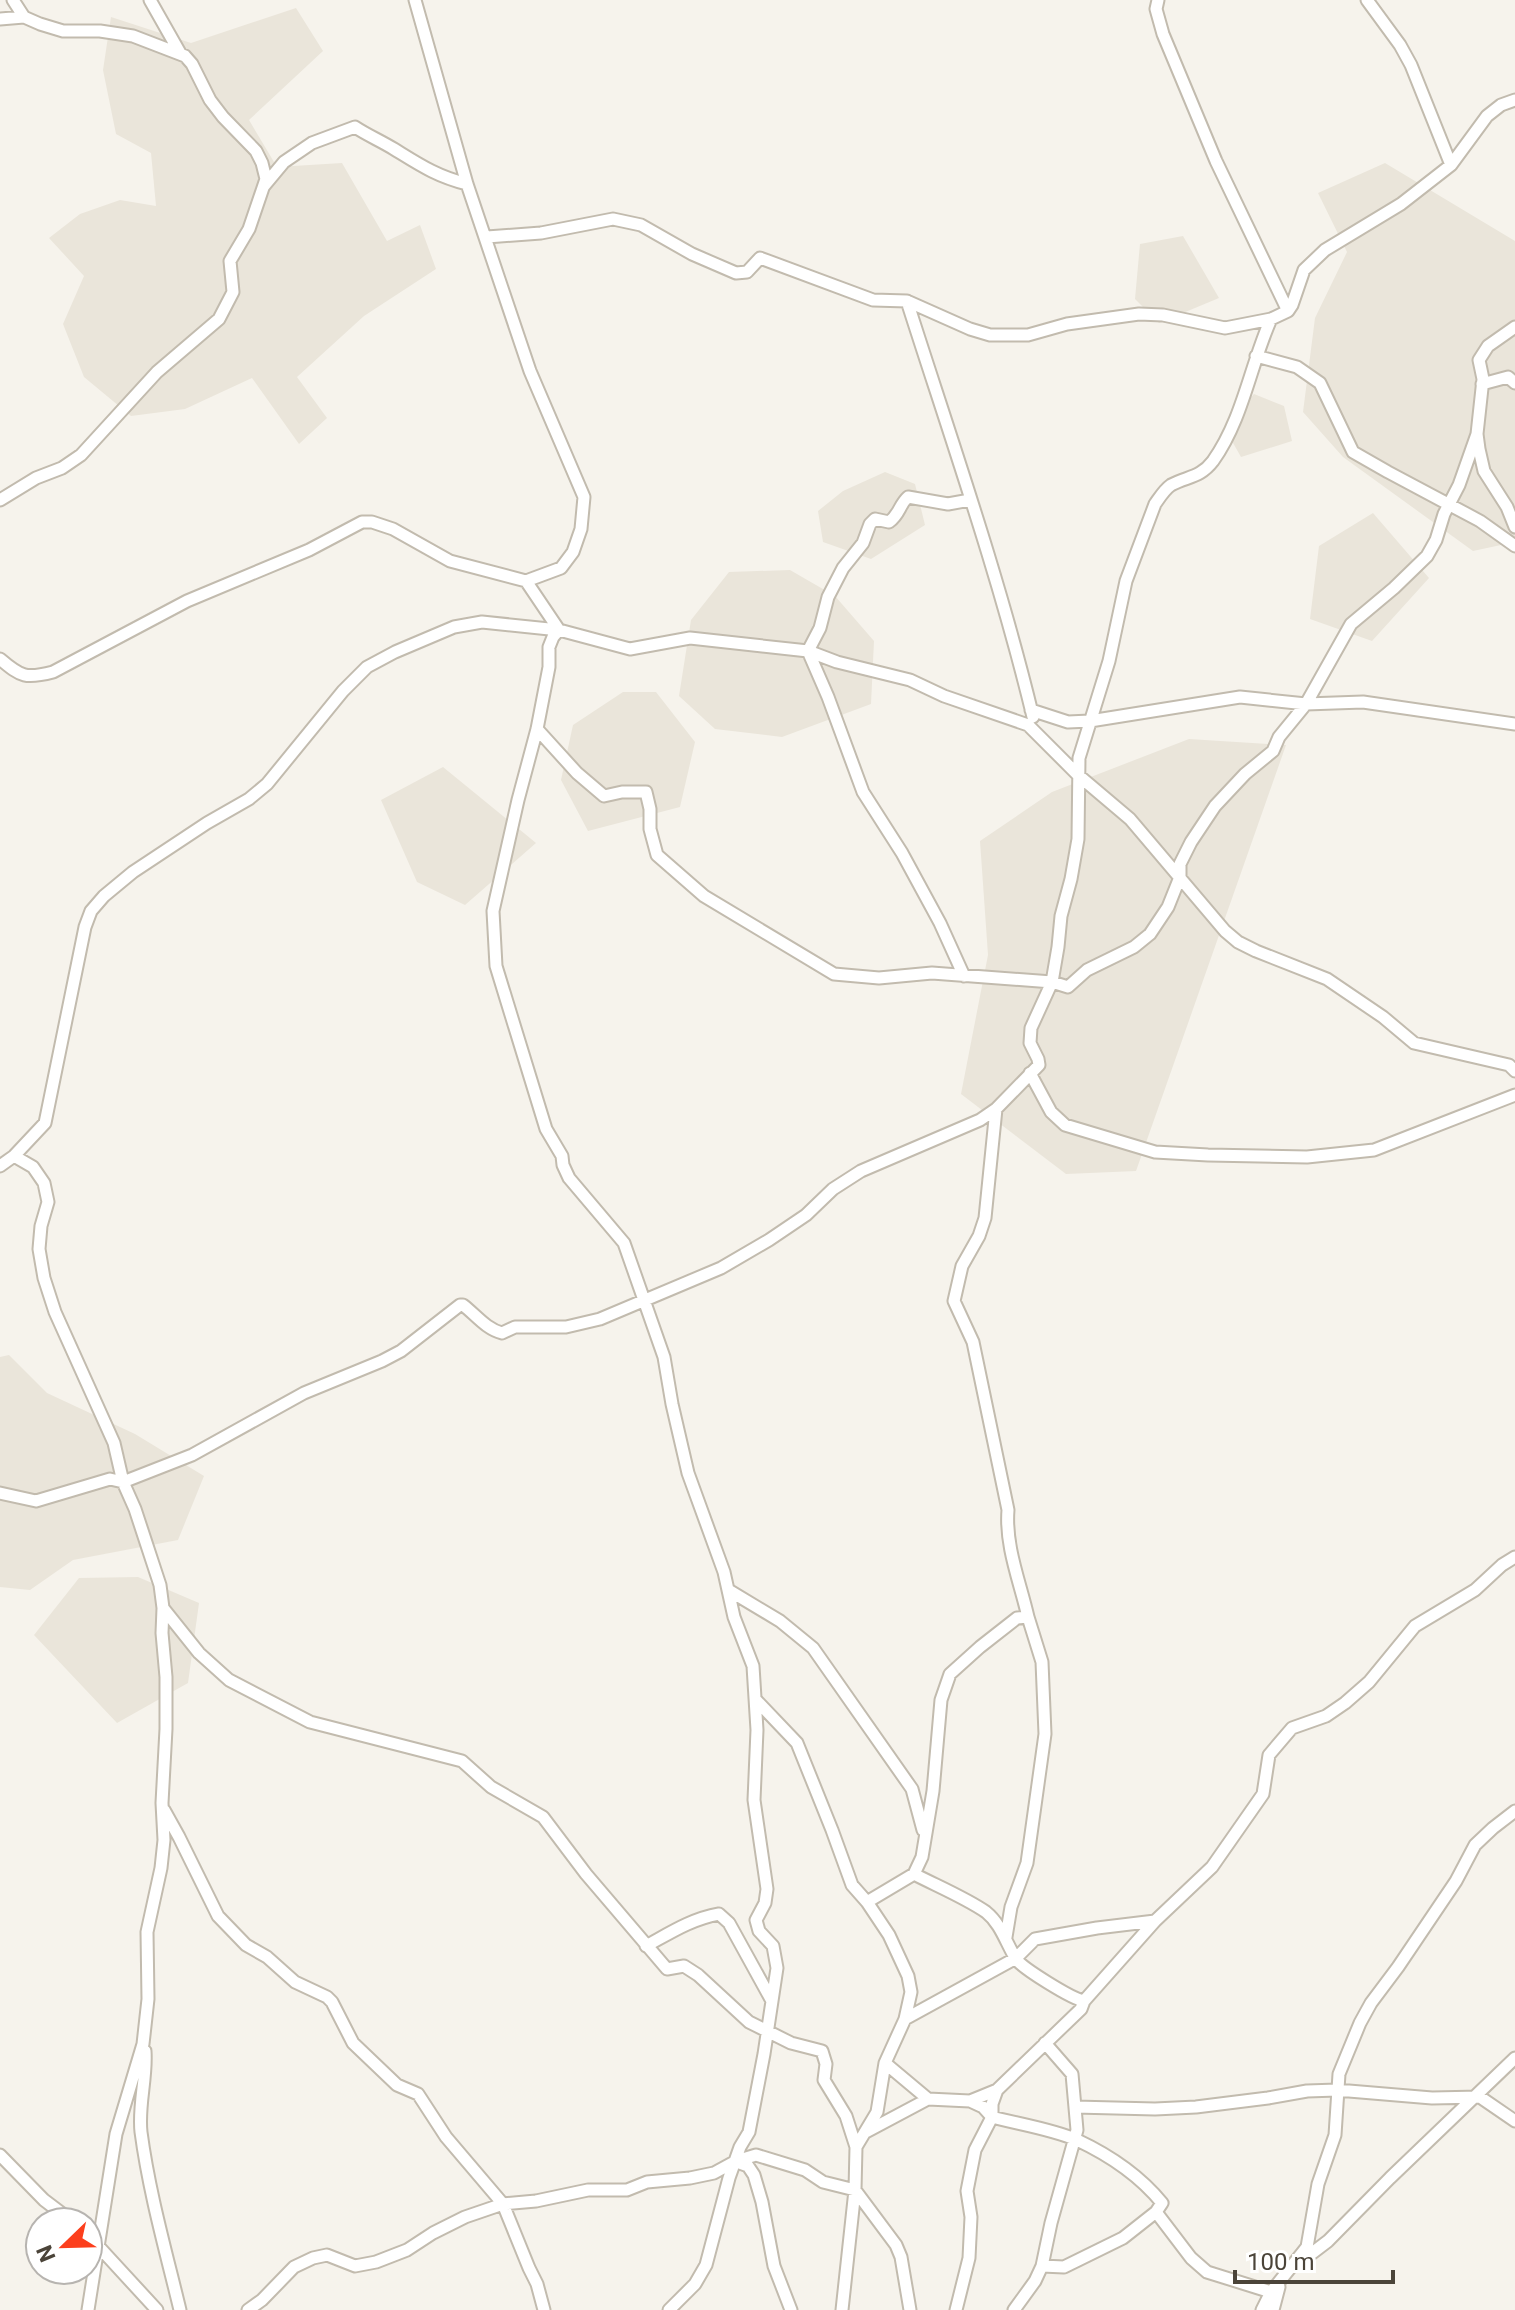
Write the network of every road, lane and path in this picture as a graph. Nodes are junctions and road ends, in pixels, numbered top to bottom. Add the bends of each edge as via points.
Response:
1 (13, 0) edge
2 (150, 0) edge
3 (415, 0) edge
4 (1158, 0) edge
5 (1367, 0) edge
6 (24, 17) junction
7 (0, 19) edge
8 (180, 53) junction
9 (1515, 100) edge
10 (1451, 165) junction
11 (467, 184) junction
12 (264, 187) junction
13 (487, 237) junction
14 (907, 301) junction
15 (1288, 311) junction
16 (1271, 319) junction
17 (1515, 327) edge
18 (1256, 356) junction
19 (1515, 383) edge
20 (1482, 384) junction
21 (1477, 434) junction
22 (0, 500) edge
23 (970, 500) junction
24 (1449, 505) junction
25 (1515, 527) edge
26 (1515, 546) edge
27 (526, 581) junction
28 (559, 630) junction
29 (808, 651) junction
30 (0, 659) edge
31 (1306, 704) junction
32 (1031, 710) junction
33 (1090, 721) junction
34 (1515, 724) edge
35 (537, 729) junction
36 (1036, 731) junction
37 (1078, 775) junction
38 (1180, 877) junction
39 (964, 976) junction
40 (1052, 982) junction
41 (1513, 1067) edge
42 (1030, 1073) junction
43 (1515, 1095) edge
44 (996, 1109) junction
45 (14, 1156) junction
46 (0, 1166) edge
47 (644, 1301) junction
48 (123, 1482) junction
49 (0, 1493) edge
50 (1515, 1557) edge
51 (730, 1591) junction
52 (163, 1608) junction
53 (1028, 1617) junction
54 (756, 1700) junction
55 (163, 1810) junction
56 (1515, 1811) edge
57 (924, 1834) junction
58 (914, 1874) junction
59 (867, 1902) junction
60 (1155, 1921) junction
61 (1006, 1937) junction
62 (646, 1946) junction
63 (1016, 1958) junction
64 (772, 2001) junction
65 (1084, 2001) junction
66 (905, 2019) junction
67 (767, 2033) junction
68 (1045, 2043) junction
69 (143, 2044) junction
70 (1515, 2058) edge
71 (885, 2063) junction
72 (997, 2090) junction
73 (1337, 2090) junction
74 (1474, 2097) junction
75 (928, 2099) junction
76 (970, 2101) junction
77 (1075, 2107) junction
78 (992, 2117) junction
79 (1515, 2121) edge
80 (862, 2134) junction
81 (1075, 2139) junction
82 (856, 2147) junction
83 (0, 2155) edge
84 (736, 2161) junction
85 (855, 2190) junction
86 (503, 2204) junction
87 (52, 2206) edge
88 (104, 2212) edge
89 (1156, 2212) junction
90 (104, 2251) edge
91 (1295, 2264) junction
92 (1042, 2266) junction
93 (1280, 2282) junction
94 (92, 2286) edge
95 (1271, 2292) junction
96 (88, 2310) edge
97 (157, 2310) edge
98 (180, 2310) edge
99 (248, 2310) edge
100 (544, 2310) edge
101 (669, 2310) edge
102 (791, 2310) edge
103 (842, 2310) edge
104 (910, 2310) edge
105 (956, 2310) edge
106 (1014, 2310) edge
107 (1262, 2310) edge
108 (1273, 2310) edge

1 - 6 street
2 - 8 street
3 - 11 street
4 - 15 street via 1169,49
5 - 10 street via 1411,65
6 - 7 street
6 - 8 street via 63,31 133,36
8 - 12 street via 223,117 256,151
9 - 10 street via 1487,116
10 - 15 street via 1401,204 1325,250 1304,270
11 - 12 street via 424,168 355,127 302,149
11 - 13 street
12 - 22 street via 230,261 233,292 219,319 157,372 81,455
13 - 14 street via 613,219 641,225 736,273 747,272 760,258 873,300
13 - 27 street via 530,371 584,497 573,552 561,568
14 - 16 street via 970,329 1007,336 1139,314 1225,328
14 - 23 street
15 - 16 street
16 - 18 street
17 - 20 street via 1488,346 1479,360
18 - 24 street via 1297,367 1320,383 1353,452
18 - 33 street via 1242,404 1215,458 1205,471 1172,485 1155,504 1126,581
19 - 20 street via 1508,377
20 - 21 street
21 - 24 street
21 - 25 street via 1484,471
23 - 29 street via 948,504 908,497 889,522 875,519 828,597
23 - 32 street
24 - 26 street
24 - 31 street via 1427,556 1351,624
27 - 28 street
27 - 30 street via 450,561 393,529 362,522 187,601 53,672 33,677 17,673
28 - 29 street via 630,649 690,638
28 - 35 street via 549,647
28 - 45 street via 482,622 454,627 367,667 267,784 104,896 85,927 45,1123
29 - 36 street via 910,680
29 - 39 street via 863,792 902,853
31 - 33 street via 1240,697
31 - 34 street via 1363,702
31 - 38 street via 1273,751 1215,806 1180,864
32 - 33 street via 1068,722
32 - 36 street
33 - 37 street
35 - 39 street via 604,796 646,792 657,855 704,896 793,951 834,974
35 - 47 street via 493,911 496,966 546,1129 569,1178 624,1243
36 - 37 street
37 - 38 street via 1130,819
37 - 40 street via 1078,839
38 - 40 street via 1150,934 1068,987
38 - 41 street via 1238,942 1327,979 1414,1043
39 - 40 street
40 - 42 street via 1031,1028 1030,1043 1039,1065
42 - 43 street via 1051,1112 1065,1125 1155,1152 1195,1154 1307,1157 1374,1150
42 - 44 street
44 - 47 street via 861,1171 741,1257
44 - 53 street via 985,1218 962,1266 954,1301 976,1354
45 - 46 street
45 - 48 street via 33,1167 44,1183 48,1202 39,1249 44,1278 114,1443
47 - 48 street via 566,1327 515,1327 502,1333 460,1305 382,1361 304,1393 192,1455
47 - 51 street via 664,1357 688,1473
48 - 49 street via 110,1479 36,1501
48 - 52 street via 153,1562
50 - 60 street via 1475,1590 1415,1626 1345,1703 1292,1728 1269,1755 1263,1794 1212,1867
51 - 54 street via 753,1666
51 - 57 street via 813,1648 912,1789
52 - 55 street
52 - 62 street via 229,1680 310,1722 462,1761 491,1787 543,1817
53 - 57 street via 1017,1618 950,1674 941,1700
53 - 61 street via 1042,1662 1045,1734 1027,1863
54 - 59 street via 797,1743 852,1885
54 - 64 street via 754,1800 767,1889 756,1920 773,1946 777,1968
55 - 69 street via 161,1868 147,1932
55 - 86 street via 218,1916 299,1986 332,2002 353,2043 397,2085 418,2094 446,2137
56 - 73 street via 1475,1845 1371,2003 1348,2050
57 - 58 street
58 - 59 street
58 - 61 street via 987,1913
59 - 66 street via 908,1976 911,1992
60 - 63 street via 1035,1939
60 - 65 street
61 - 63 street
62 - 64 street via 700,1917 719,1914
62 - 67 street via 667,1969 684,1966 698,1975
63 - 65 street
63 - 66 street
64 - 67 street
65 - 68 street
66 - 71 street
67 - 82 street via 822,2051 824,2080 846,2116
67 - 84 street via 749,2132
68 - 72 street
68 - 77 street via 1072,2074
69 - 88 street via 116,2134
69 - 98 street via 141,2129
70 - 74 street
71 - 75 street
71 - 80 street via 877,2112
72 - 76 street
72 - 78 street
73 - 74 street
73 - 77 street via 1196,2107
73 - 91 street via 1335,2135 1318,2184 1307,2247
74 - 79 street
74 - 91 street via 1328,2241
75 - 76 street
75 - 80 street
76 - 78 street
77 - 81 street
78 - 81 street
78 - 105 street via 975,2150 967,2191 969,2258
80 - 82 street
81 - 89 street via 1145,2182 1162,2203
81 - 92 street
82 - 85 street
83 - 87 street
84 - 85 street via 756,2155
84 - 86 street via 714,2173 647,2182 627,2190 588,2190
84 - 101 street via 706,2265
84 - 102 street via 754,2175 774,2266
85 - 103 street
85 - 104 street via 896,2245
86 - 99 street via 376,2262 355,2266 327,2255 313,2258 294,2267
86 - 100 street
89 - 92 street via 1123,2238 1064,2267
89 - 95 street via 1207,2272
90 - 97 street
91 - 93 street
92 - 106 street
93 - 95 street
93 - 108 street
94 - 96 street
95 - 107 street

